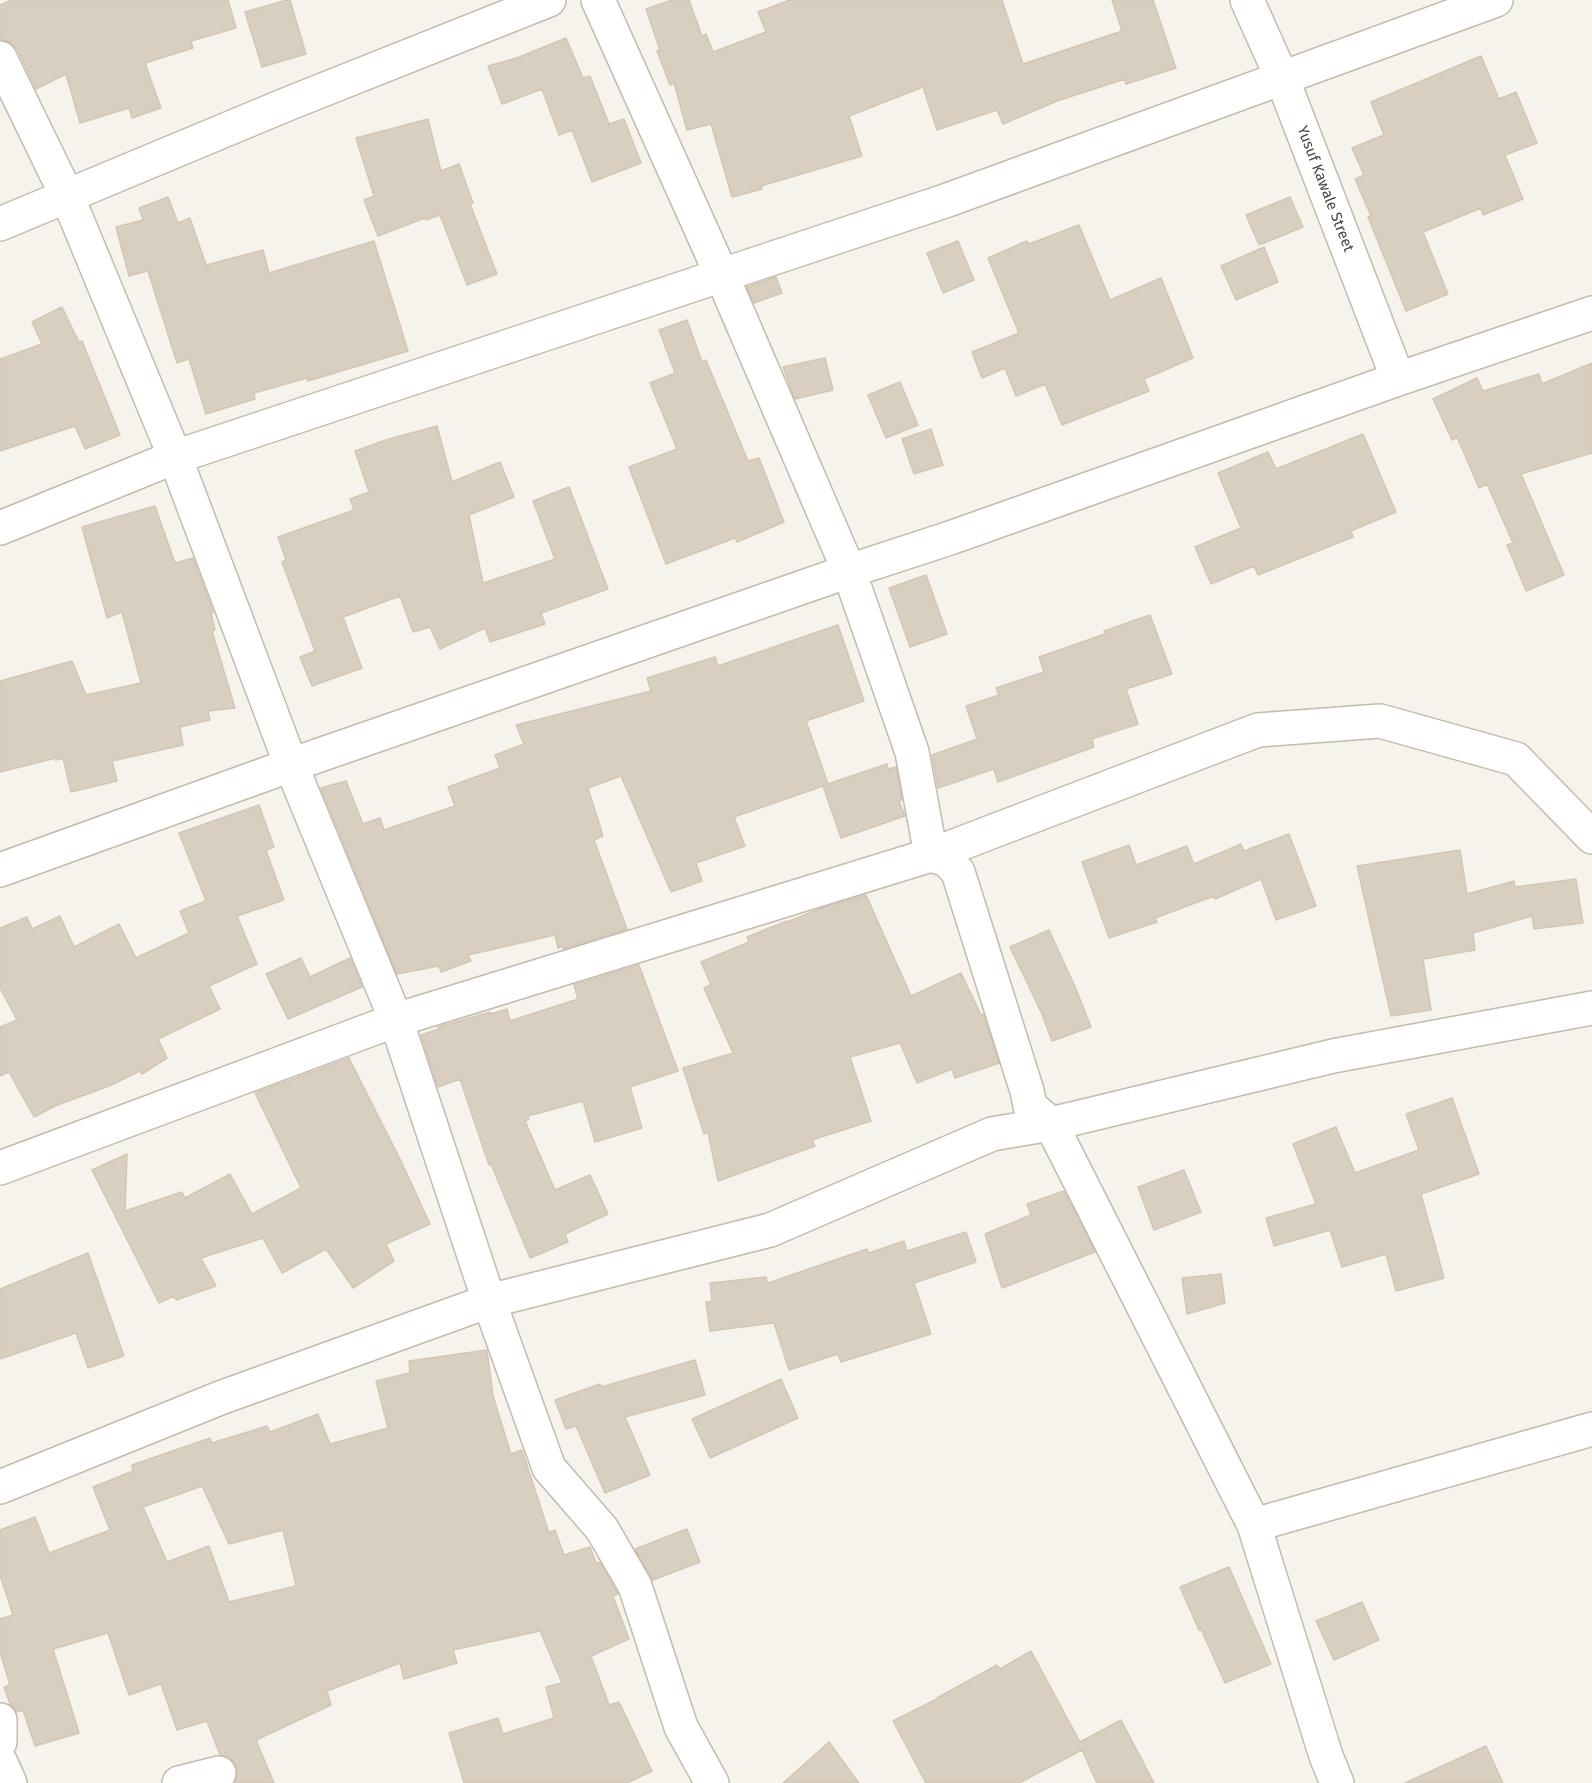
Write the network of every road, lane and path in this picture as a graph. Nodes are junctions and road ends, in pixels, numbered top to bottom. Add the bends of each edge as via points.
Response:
1 (549, 0) edge
2 (598, 0) edge
3 (1247, 0) edge
4 (1496, 0) edge
5 (0, 58) edge
6 (1282, 78) junction
7 (68, 198) junction
8 (0, 224) edge
9 (722, 276) junction
10 (1592, 313) edge
11 (1398, 380) junction
12 (175, 457) junction
13 (0, 528) edge
14 (849, 571) junction
15 (291, 765) junction
16 (1592, 837) edge
17 (931, 855) junction
18 (0, 870) edge
19 (1592, 1008) edge
20 (396, 1020) junction
21 (1051, 1124) junction
22 (0, 1168) edge
23 (489, 1300) junction
24 (1592, 1429) edge
25 (0, 1487) edge
26 (1254, 1526) junction
27 (0, 1720) edge
28 (0, 1742) edge
29 (0, 1761) edge
30 (219, 1773) dead end
31 (10, 1783) edge
32 (179, 1783) edge
33 (712, 1783) edge
34 (1337, 1783) edge

1 - 7 street via 290,103
2 - 9 street
3 - 6 street, Yusuf Kawale Street
4 - 6 street
5 - 7 street
6 - 9 street via 945,201
6 - 11 street, Yusuf Kawale Street
7 - 8 street
7 - 12 street
9 - 12 street
9 - 14 street
10 - 11 street
11 - 14 street
12 - 13 street
12 - 15 street
14 - 15 street
14 - 17 street via 912,752
15 - 18 street
15 - 20 street
16 - 17 street via 1516,759 1380,721 1258,730
17 - 20 street
17 - 21 street via 947,860 958,872 1030,1106
19 - 21 street via 1334,1056
20 - 22 street
20 - 23 street
21 - 23 street via 992,1134 770,1230
21 - 26 street
23 - 25 street via 220,1398
23 - 33 street via 549,1468 602,1528 635,1586 681,1727
24 - 26 street
26 - 34 street
27 - 28 street
29 - 31 street
30 - 32 street

